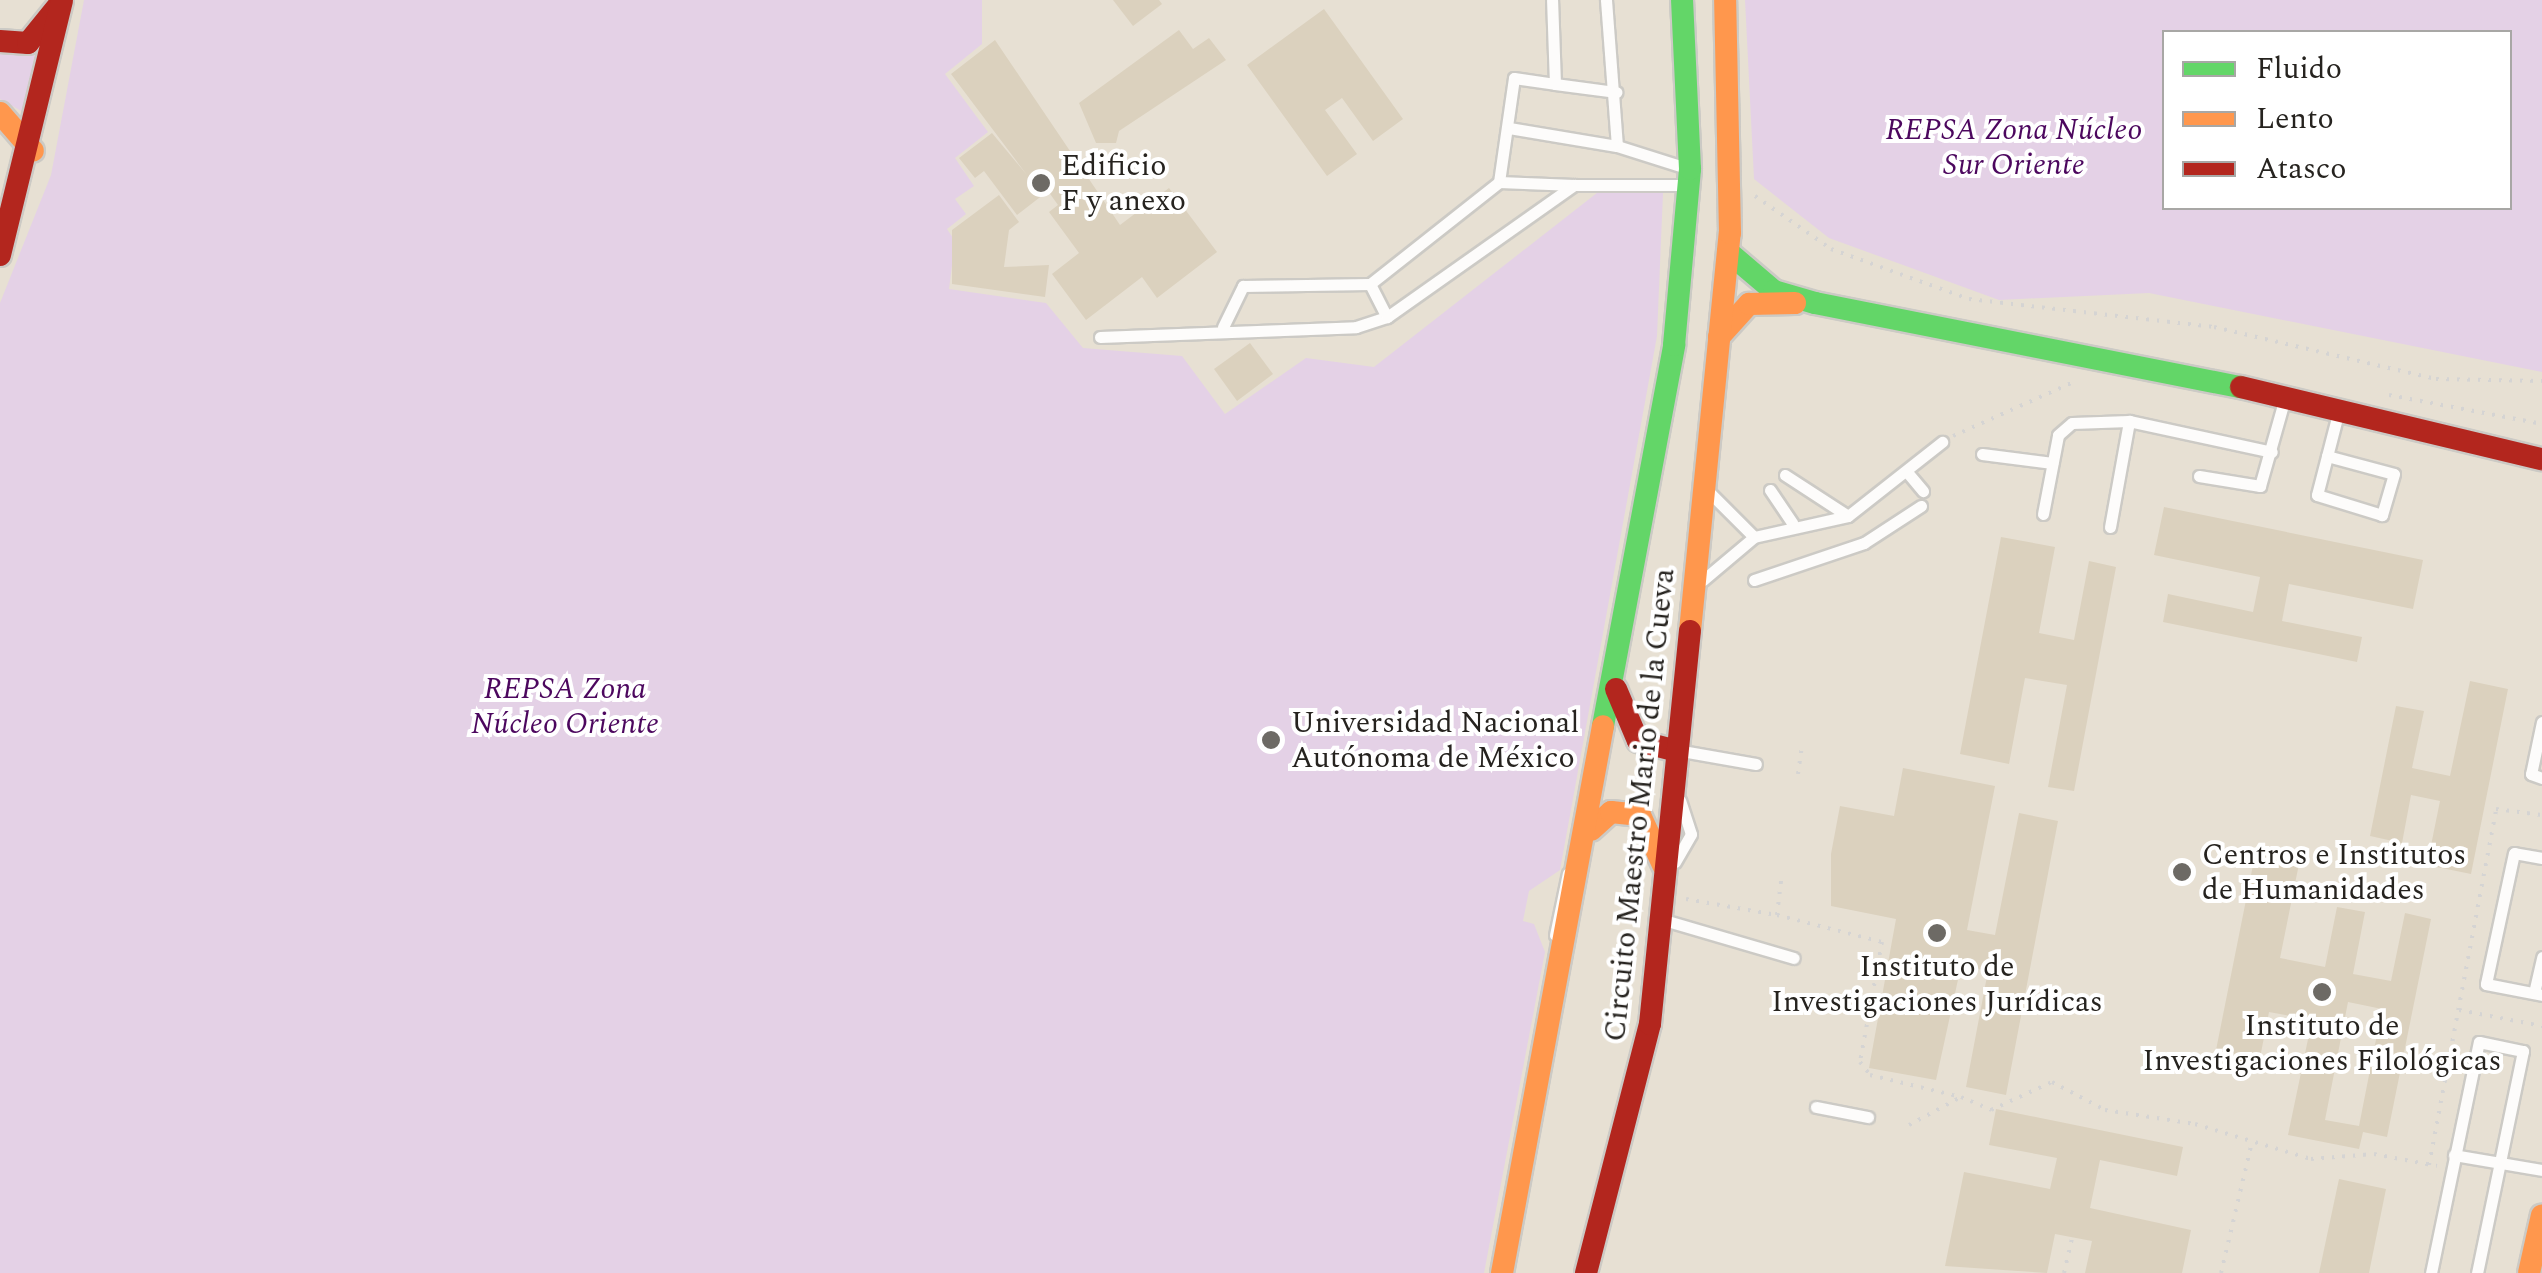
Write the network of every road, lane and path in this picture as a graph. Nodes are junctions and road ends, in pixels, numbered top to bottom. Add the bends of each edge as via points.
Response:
1 (61, 0) edge
2 (1552, 0) edge
3 (1606, 0) edge
4 (1682, 0) edge
5 (1726, 0) edge
6 (0, 41) edge
7 (1555, 84) junction
8 (1616, 92) junction
9 (0, 113) edge
10 (1509, 128) junction
11 (1617, 146) junction
12 (33, 151) junction
13 (1734, 176) junction
14 (1690, 177) junction
15 (1499, 182) junction
16 (1574, 185) junction
17 (1728, 252) junction
18 (0, 255) edge
19 (1370, 284) junction
20 (1815, 303) junction
21 (1387, 317) junction
22 (1223, 327) junction
23 (1100, 337) dead end
24 (1719, 337) junction
25 (2080, 380) dead end
26 (2542, 381) edge
27 (2285, 396) junction
28 (2339, 410) junction
29 (2129, 420) junction
30 (1942, 442) joint
31 (2272, 452) junction
32 (1982, 454) dead end
33 (2327, 456) junction
34 (2542, 459) edge
35 (2052, 463) junction
36 (1908, 472) junction
37 (1785, 474) dead end
38 (2198, 476) dead end
39 (1704, 487) junction
40 (1770, 490) dead end
41 (1923, 491) dead end
42 (1921, 506) dead end
43 (2043, 514) dead end
44 (1848, 516) junction
45 (1792, 523) junction
46 (2110, 528) dead end
47 (1754, 537) junction
48 (1754, 580) dead end
49 (1694, 591) junction
50 (1615, 682) junction
51 (2542, 722) edge
52 (1802, 745) dead end
53 (1678, 751) junction
54 (1756, 764) dead end
55 (1798, 774) dead end
56 (2542, 778) edge
57 (2542, 815) edge
58 (1591, 830) junction
59 (2542, 858) edge
60 (1782, 874) dead end
61 (1664, 884) junction
62 (1777, 916) junction
63 (1661, 920) junction
64 (2542, 957) edge
65 (1794, 958) dead end
66 (2538, 994) edge
67 (2459, 1010) junction
68 (2542, 1026) edge
69 (1961, 1097) junction
70 (1816, 1107) dead end
71 (1868, 1117) dead end
72 (1909, 1125) dead end
73 (2252, 1142) junction
74 (2454, 1155) junction
75 (2498, 1163) junction
76 (2429, 1165) junction
77 (2452, 1169) junction
78 (2542, 1170) edge
79 (2542, 1214) edge
80 (2072, 1237) dead end
81 (1502, 1273) edge
82 (1586, 1273) edge
83 (2064, 1273) edge
84 (2221, 1273) edge
85 (2430, 1273) edge
86 (2477, 1273) edge
87 (2529, 1273) edge

1 - 6 street via 28,43
1 - 12 street
2 - 7 lane
3 - 8 lane
4 - 14 street, Circuito Maestro Mario de la Cueva
5 - 13 street, Circuito Maestro Mario de la Cueva
7 - 8 lane
7 - 10 lane via 1514,78
8 - 11 lane
9 - 12 street
10 - 11 lane
10 - 15 lane
11 - 14 lane
12 - 18 street
13 - 17 street, Circuito Maestro Mario de la Cueva
13 - 26 path via 1831,249 1969,300 2214,327 2436,379
14 - 16 lane
14 - 50 street, Circuito Maestro Mario de la Cueva via 1674,346
15 - 16 lane
15 - 19 lane
16 - 21 lane
17 - 20 street via 1774,291
17 - 24 street, Circuito Maestro Mario de la Cueva
19 - 21 lane
19 - 22 lane via 1243,286
20 - 24 street via 1750,304
20 - 27 street
21 - 22 lane via 1356,326
22 - 23 lane
24 - 39 street, Circuito Maestro Mario de la Cueva
25 - 30 path
27 - 28 street
27 - 31 lane
28 - 33 lane
28 - 34 street
29 - 31 lane
29 - 35 lane via 2063,426
29 - 46 lane
30 - 36 lane
31 - 38 lane via 2260,486
32 - 35 lane
33 - 33 lane via 2319,499 2382,514 2394,474
35 - 43 lane
36 - 41 lane
36 - 44 lane
37 - 44 lane
39 - 47 lane
39 - 49 street, Circuito Maestro Mario de la Cueva
40 - 45 lane
42 - 48 lane via 1864,543
44 - 45 lane
45 - 47 lane
47 - 49 lane
49 - 53 street, Circuito Maestro Mario de la Cueva
50 - 53 street via 1638,741
50 - 58 street, Circuito Maestro Mario de la Cueva
51 - 56 lane via 2530,774
52 - 55 path
53 - 54 lane
53 - 61 street, Circuito Maestro Mario de la Cueva
57 - 67 path via 2496,808
58 - 61 street via 1612,812 1640,815
58 - 81 street, Circuito Maestro Mario de la Cueva via 1580,858
59 - 66 lane via 2514,853 2486,984
60 - 62 path
61 - 62 path
61 - 63 street, Circuito Maestro Mario de la Cueva
62 - 69 path via 1882,942 1860,1062 1870,1075
63 - 65 lane
63 - 82 street, Circuito Maestro Mario de la Cueva via 1650,1024
64 - 66 lane
67 - 68 path
67 - 76 path
69 - 72 path
69 - 73 path via 1991,1110 2052,1082 2105,1110
70 - 71 lane
73 - 76 path via 2311,1159 2374,1154
73 - 84 path
74 - 75 lane
74 - 75 lane via 2479,1042 2523,1052
74 - 77 lane
75 - 78 lane
75 - 86 lane
76 - 77 path
77 - 85 lane
79 - 87 street
80 - 83 path

